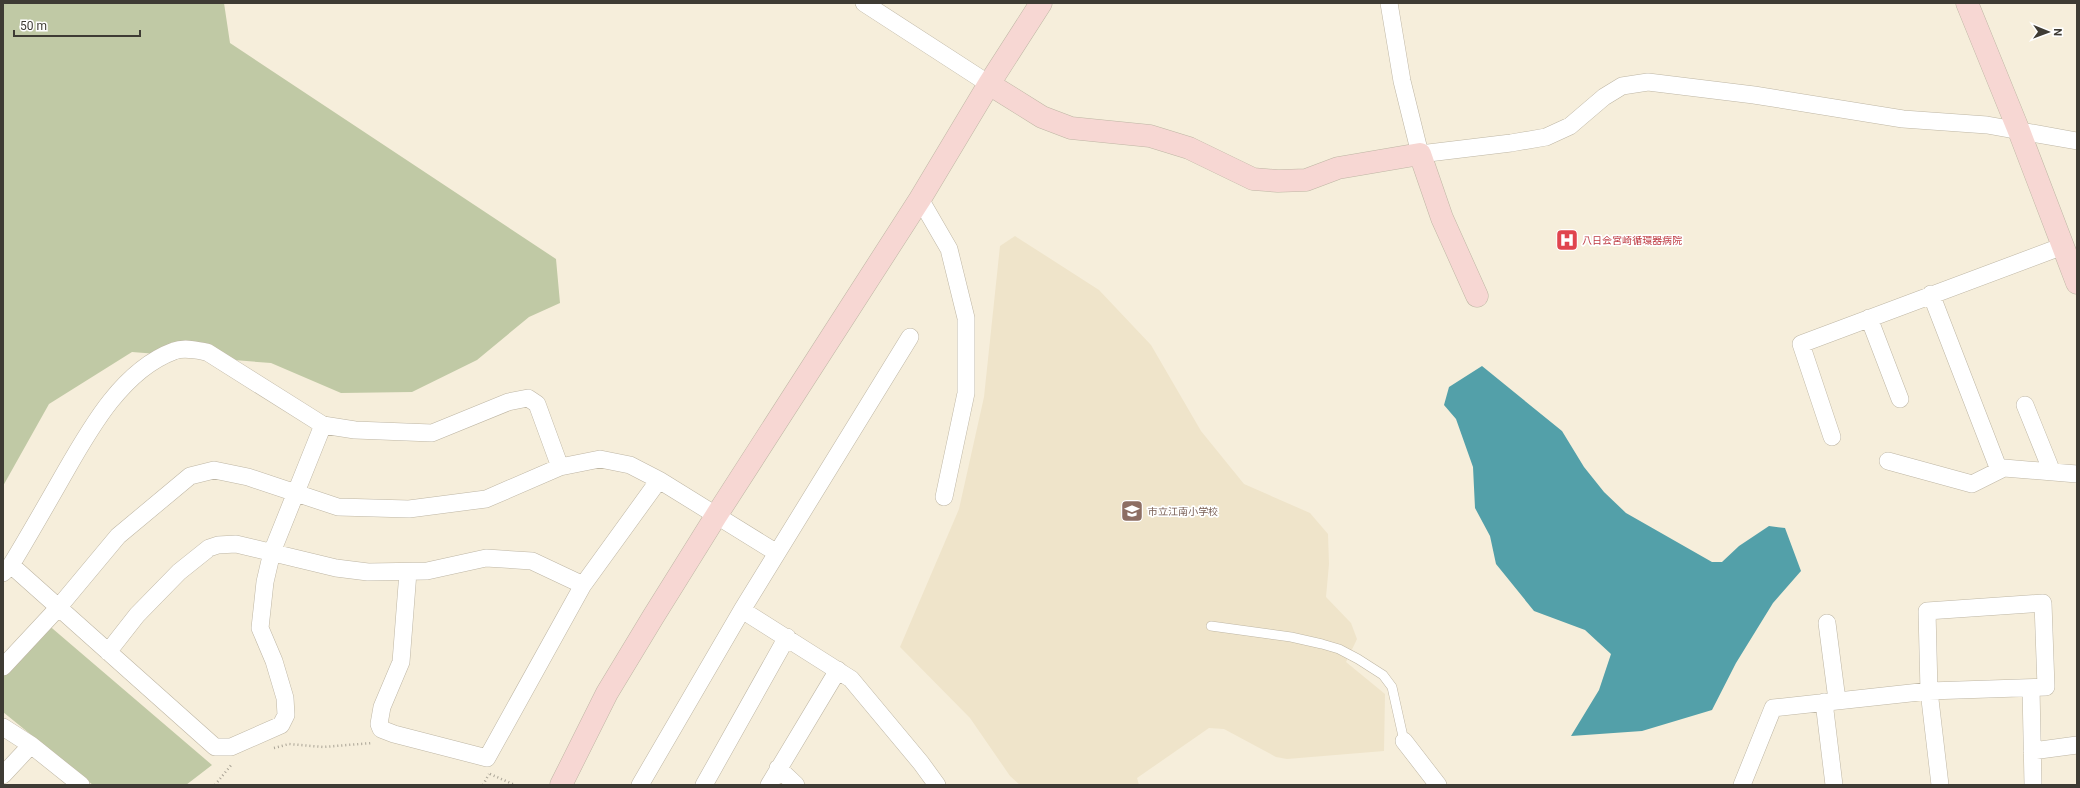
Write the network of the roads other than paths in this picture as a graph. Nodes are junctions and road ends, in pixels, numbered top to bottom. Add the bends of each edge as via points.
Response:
1 (864, 3) edge
2 (1041, 3) edge
3 (1389, 3) edge
4 (1967, 3) edge
5 (989, 84) junction
6 (2019, 131) junction
7 (2077, 141) edge
8 (1420, 154) junction
9 (920, 199) junction
10 (2063, 246) junction
11 (2077, 283) edge
12 (1931, 294) junction
13 (1477, 296) dead end
14 (1869, 318) junction
15 (910, 337) dead end
16 (1900, 399) dead end
17 (2025, 405) dead end
18 (323, 425) junction
19 (1832, 437) dead end
20 (1888, 461) dead end
21 (560, 467) junction
22 (1999, 470) junction
23 (2052, 472) junction
24 (2077, 474) edge
25 (659, 480) junction
26 (297, 494) junction
27 (944, 497) dead end
28 (716, 516) junction
29 (272, 552) junction
30 (777, 553) junction
31 (7, 569) edge
32 (408, 572) junction
33 (583, 585) junction
34 (58, 608) junction
35 (742, 610) junction
36 (1827, 623) dead end
37 (1211, 626) dead end
38 (787, 637) junction
39 (108, 652) junction
40 (3, 667) edge
41 (838, 670) junction
42 (2030, 688) junction
43 (1929, 691) junction
44 (1830, 701) junction
45 (3, 727) edge
46 (1404, 741) joint
47 (31, 745) junction
48 (2077, 745) edge
49 (2032, 751) junction
50 (778, 768) junction
51 (3, 775) edge
52 (81, 785) edge
53 (560, 785) edge
54 (640, 785) edge
55 (704, 785) edge
56 (769, 785) edge
57 (796, 785) edge
58 (936, 785) edge
59 (1438, 785) edge
60 (1742, 785) edge
61 (1834, 785) edge
62 (1940, 785) edge
63 (2033, 785) edge

1 - 5 street
2 - 5 street
3 - 8 street via 1402,81
4 - 6 street
5 - 8 street via 1042,117 1071,128 1150,136 1189,148 1253,179 1306,180 1338,168
5 - 9 street
6 - 7 street
6 - 8 street via 1902,119 1754,95 1648,82 1622,86 1604,97 1570,126 1546,137
6 - 10 street
8 - 13 street via 1442,218
9 - 27 street via 949,249 966,318 966,393
9 - 28 street
10 - 11 street
10 - 12 street
12 - 14 street
12 - 22 street
14 - 16 street
14 - 19 street via 1801,344
15 - 30 street
17 - 23 street
18 - 21 street via 355,430 432,433 508,402 528,398 537,404
18 - 26 street
18 - 31 street via 207,352 190,348 175,350 153,360 120,389 88,433
20 - 22 street via 1972,484
21 - 25 street via 600,459 630,465
21 - 26 street via 486,499 409,509 338,507
22 - 23 street via 2004,468
23 - 24 street
25 - 28 street
25 - 33 street
26 - 29 street
26 - 34 street via 233,473 214,470 190,476 118,536
28 - 30 street
28 - 53 street via 607,693
29 - 32 street via 336,568 368,572
29 - 39 street via 236,544 209,548 179,572 137,615
29 - 39 street via 267,568 260,628 274,661 285,698 286,715 281,725 231,747 215,748
30 - 35 street
31 - 34 street
32 - 33 street via 428,571 486,558 532,560
32 - 33 street via 401,662 382,707 379,724 381,729 487,758
34 - 39 street
34 - 40 street
35 - 38 street
35 - 54 street
36 - 44 street
37 - 46 lane via 1291,637 1339,649 1358,659 1383,675 1392,687
38 - 41 street
38 - 55 street
41 - 50 street
41 - 58 street via 851,679 921,763
42 - 43 street
42 - 43 street via 2046,687 2044,603 1927,611
42 - 49 street
43 - 44 street
43 - 62 street
44 - 60 street via 1773,708
44 - 61 street
45 - 47 street
46 - 59 street
47 - 51 street
47 - 52 street
48 - 49 street
49 - 63 street
50 - 56 street
50 - 57 street

